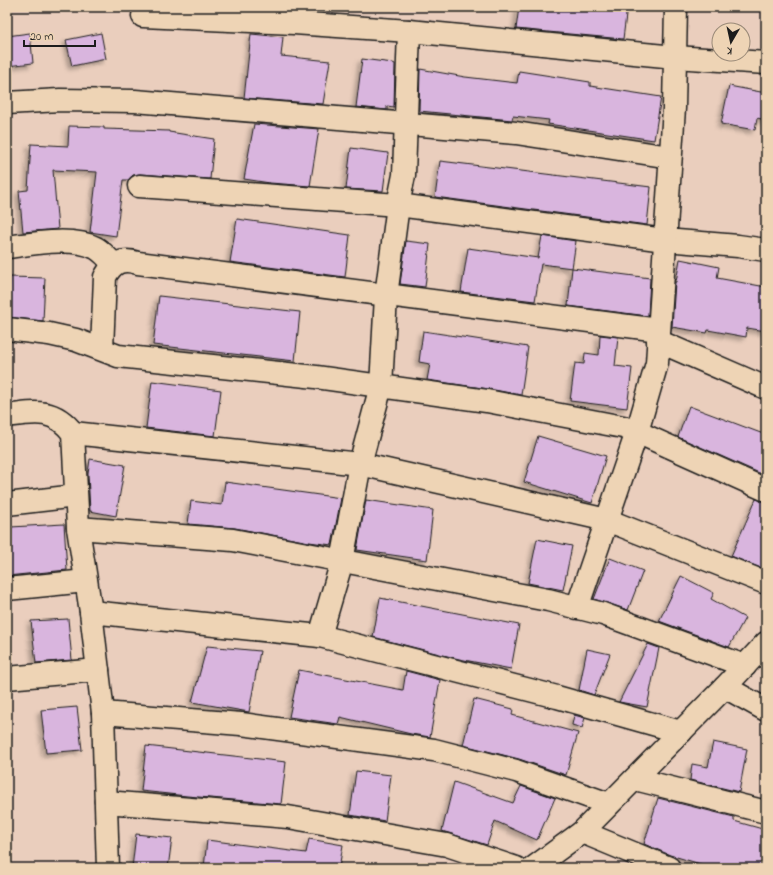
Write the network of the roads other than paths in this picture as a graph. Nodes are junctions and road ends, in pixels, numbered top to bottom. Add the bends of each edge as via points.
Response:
1 (676, 7) edge
2 (143, 16) dead end
3 (409, 31) junction
4 (675, 56) junction
5 (766, 62) edge
6 (7, 103) edge
7 (405, 123) junction
8 (670, 157) junction
9 (139, 186) dead end
10 (398, 205) junction
11 (665, 240) junction
12 (7, 247) edge
13 (766, 250) edge
14 (114, 265) junction
15 (386, 296) junction
16 (7, 329) edge
17 (658, 336) junction
18 (102, 349) junction
19 (381, 386) junction
20 (766, 388) edge
21 (7, 416) edge
22 (637, 432) junction
23 (73, 433) junction
24 (360, 464) junction
25 (766, 490) edge
26 (76, 496) junction
27 (7, 504) edge
28 (607, 520) junction
29 (78, 528) junction
30 (342, 561) junction
31 (86, 581) junction
32 (766, 583) edge
33 (7, 589) edge
34 (577, 608) junction
35 (91, 612) junction
36 (320, 636) junction
37 (766, 644) edge
38 (745, 666) junction
39 (98, 670) junction
40 (7, 678) edge
41 (725, 688) junction
42 (766, 710) edge
43 (103, 713) junction
44 (681, 732) junction
45 (635, 779) junction
46 (106, 802) junction
47 (609, 804) junction
48 (766, 812) edge
49 (582, 832) junction
50 (108, 868) edge
51 (516, 868) edge
52 (533, 868) edge
53 (669, 868) edge

1 - 4 street
2 - 3 street
3 - 4 street
3 - 7 street
4 - 5 street
4 - 8 street
6 - 7 street via 60,100 135,101
7 - 8 street via 516,133
7 - 10 street via 404,176
8 - 11 street
9 - 10 street
10 - 11 street
10 - 15 street
11 - 13 street
11 - 17 street
12 - 14 street via 58,241 85,244 98,249
14 - 15 street via 121,261 130,261
14 - 18 street via 105,277
15 - 17 street
15 - 19 street
16 - 18 street via 49,334
17 - 20 street
17 - 22 street via 657,363
18 - 19 street via 118,356
19 - 22 street via 487,401 623,427
19 - 24 street
21 - 23 street via 37,412 48,414 58,418
22 - 25 street
22 - 28 street
23 - 24 street
23 - 26 street
24 - 28 street
24 - 30 street
26 - 27 street
26 - 29 street
28 - 32 street
28 - 34 street
29 - 30 street via 233,540
29 - 31 street
30 - 34 street via 548,600
30 - 36 street
31 - 33 street
31 - 35 street
34 - 38 street via 603,614
35 - 36 street
35 - 39 street
36 - 44 street
37 - 38 street
38 - 41 street
39 - 40 street
39 - 43 street
41 - 42 street
41 - 44 street
43 - 46 street
43 - 47 street via 241,724 434,750 516,771
44 - 45 street
45 - 47 street
45 - 48 street
46 - 50 street
46 - 51 street via 288,817 447,846
47 - 49 street
49 - 52 street
49 - 53 street

